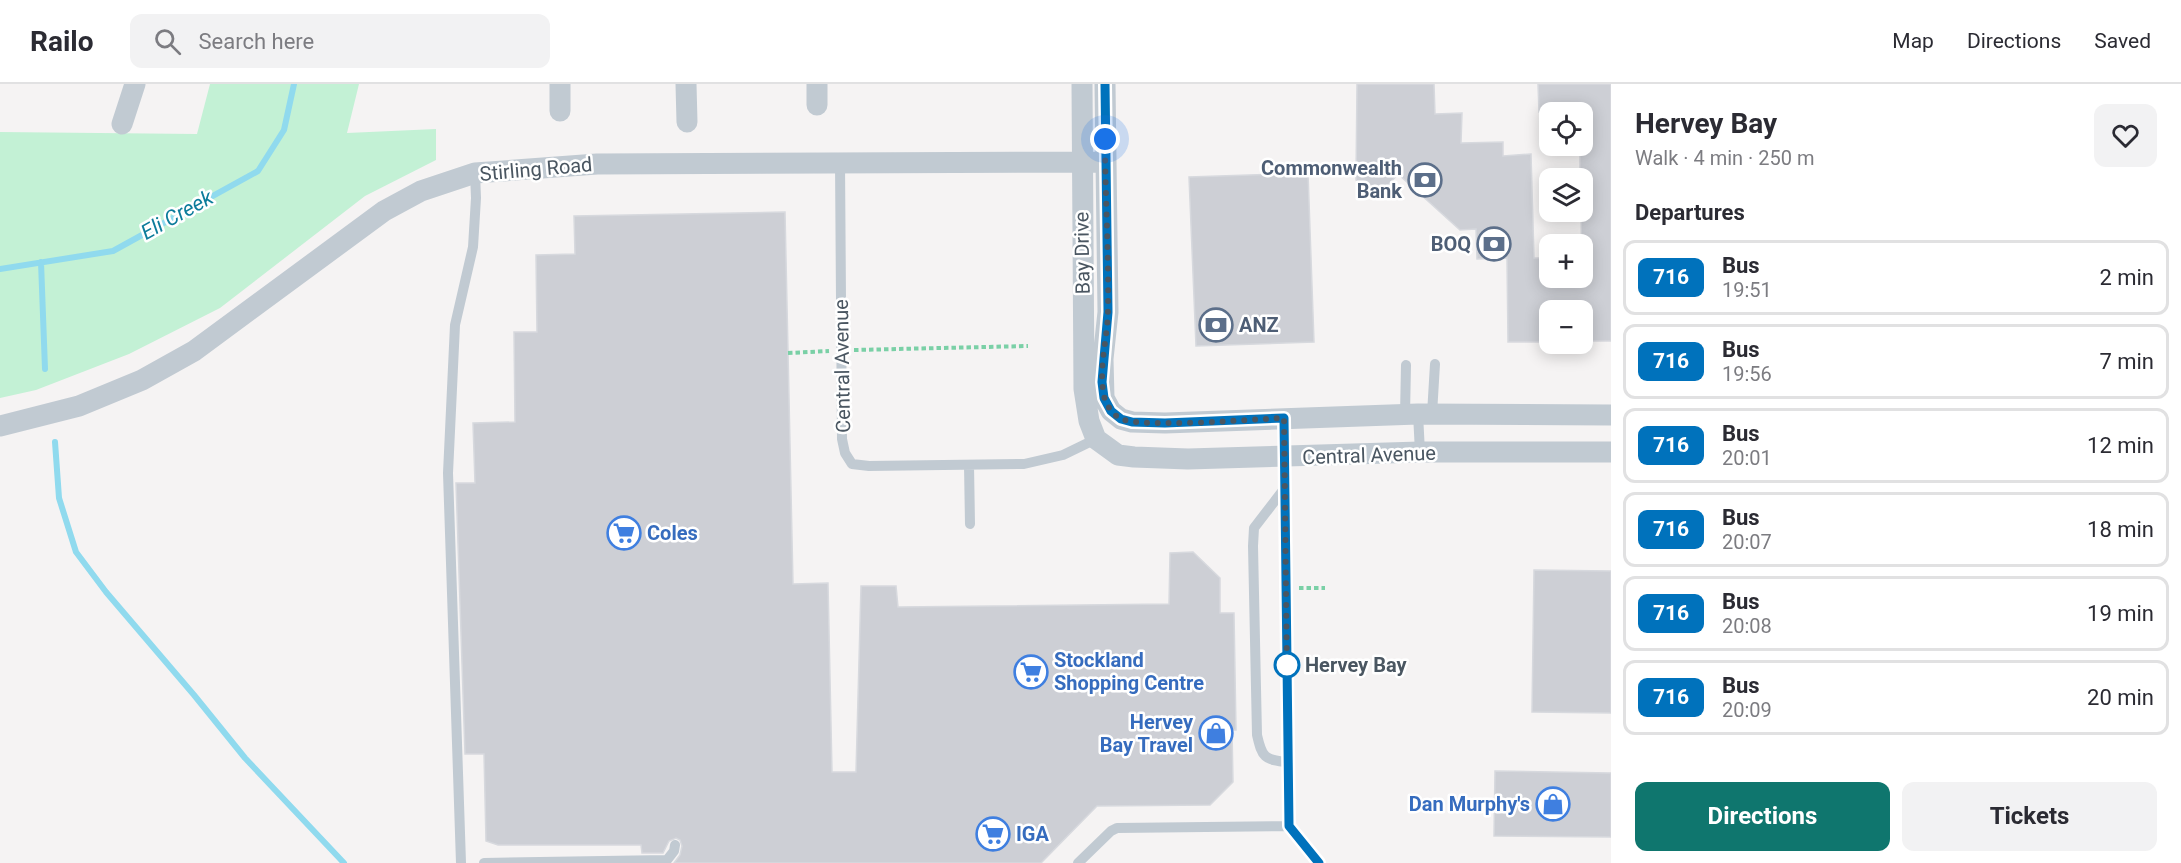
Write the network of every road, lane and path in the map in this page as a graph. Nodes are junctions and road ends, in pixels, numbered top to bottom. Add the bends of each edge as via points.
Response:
1 (135, 84) edge
2 (560, 84) edge
3 (687, 84) edge
4 (1082, 84) edge
5 (1105, 84) edge
6 (560, 111) dead end
7 (687, 122) dead end
8 (122, 124) dead end
9 (840, 162) junction
10 (1082, 162) junction
11 (1105, 162) junction
12 (475, 173) junction
13 (1028, 346) dead end
14 (842, 351) junction
15 (788, 353) dead end
16 (1435, 364) dead end
17 (1406, 365) dead end
18 (1111, 411) joint
19 (1418, 414) junction
20 (1611, 415) edge
21 (1284, 418) junction
22 (0, 426) edge
23 (1093, 430) junction
24 (1420, 452) junction
25 (1611, 452) edge
26 (1283, 458) junction
27 (969, 465) junction
28 (1284, 489) junction
29 (970, 524) dead end
30 (1286, 588) junction
31 (1325, 588) dead end
32 (1288, 762) junction
33 (1289, 826) junction
34 (675, 845) dead end
35 (461, 863) edge
36 (484, 863) edge
37 (1078, 863) edge
38 (1319, 863) edge

1 - 8 street
2 - 6 street
3 - 7 street
4 - 10 street, Bay Drive
5 - 11 street, Bay Drive
9 - 10 street, Stirling Road
9 - 12 street, Stirling Road via 597,164
9 - 14 lane, Central Avenue
10 - 11 street, Stirling Road
10 - 23 street, Bay Drive via 1084,389
11 - 18 street, Bay Drive via 1108,312 1102,382
12 - 22 street, Stirling Road via 421,191 384,211 194,351 142,380 79,406
12 - 35 lane via 473,247 455,325 448,472
13 - 14 path
14 - 15 path
14 - 27 lane, Central Avenue via 842,439 852,464
16 - 19 lane
17 - 19 lane
18 - 21 street, Central Avenue via 1132,422
19 - 20 street, Central Avenue
19 - 21 street, Central Avenue
19 - 24 lane
21 - 26 lane
23 - 26 street, Central Avenue via 1118,455 1134,458
23 - 27 lane, Central Avenue via 1046,460
24 - 25 street, Central Avenue
24 - 26 street, Central Avenue
26 - 28 lane
27 - 29 lane
28 - 30 lane
28 - 32 lane via 1254,528 1253,546 1257,735 1261,753 1270,760
30 - 31 path
30 - 32 lane
32 - 33 lane
33 - 37 lane via 1117,828
33 - 38 lane
34 - 36 lane via 667,860

